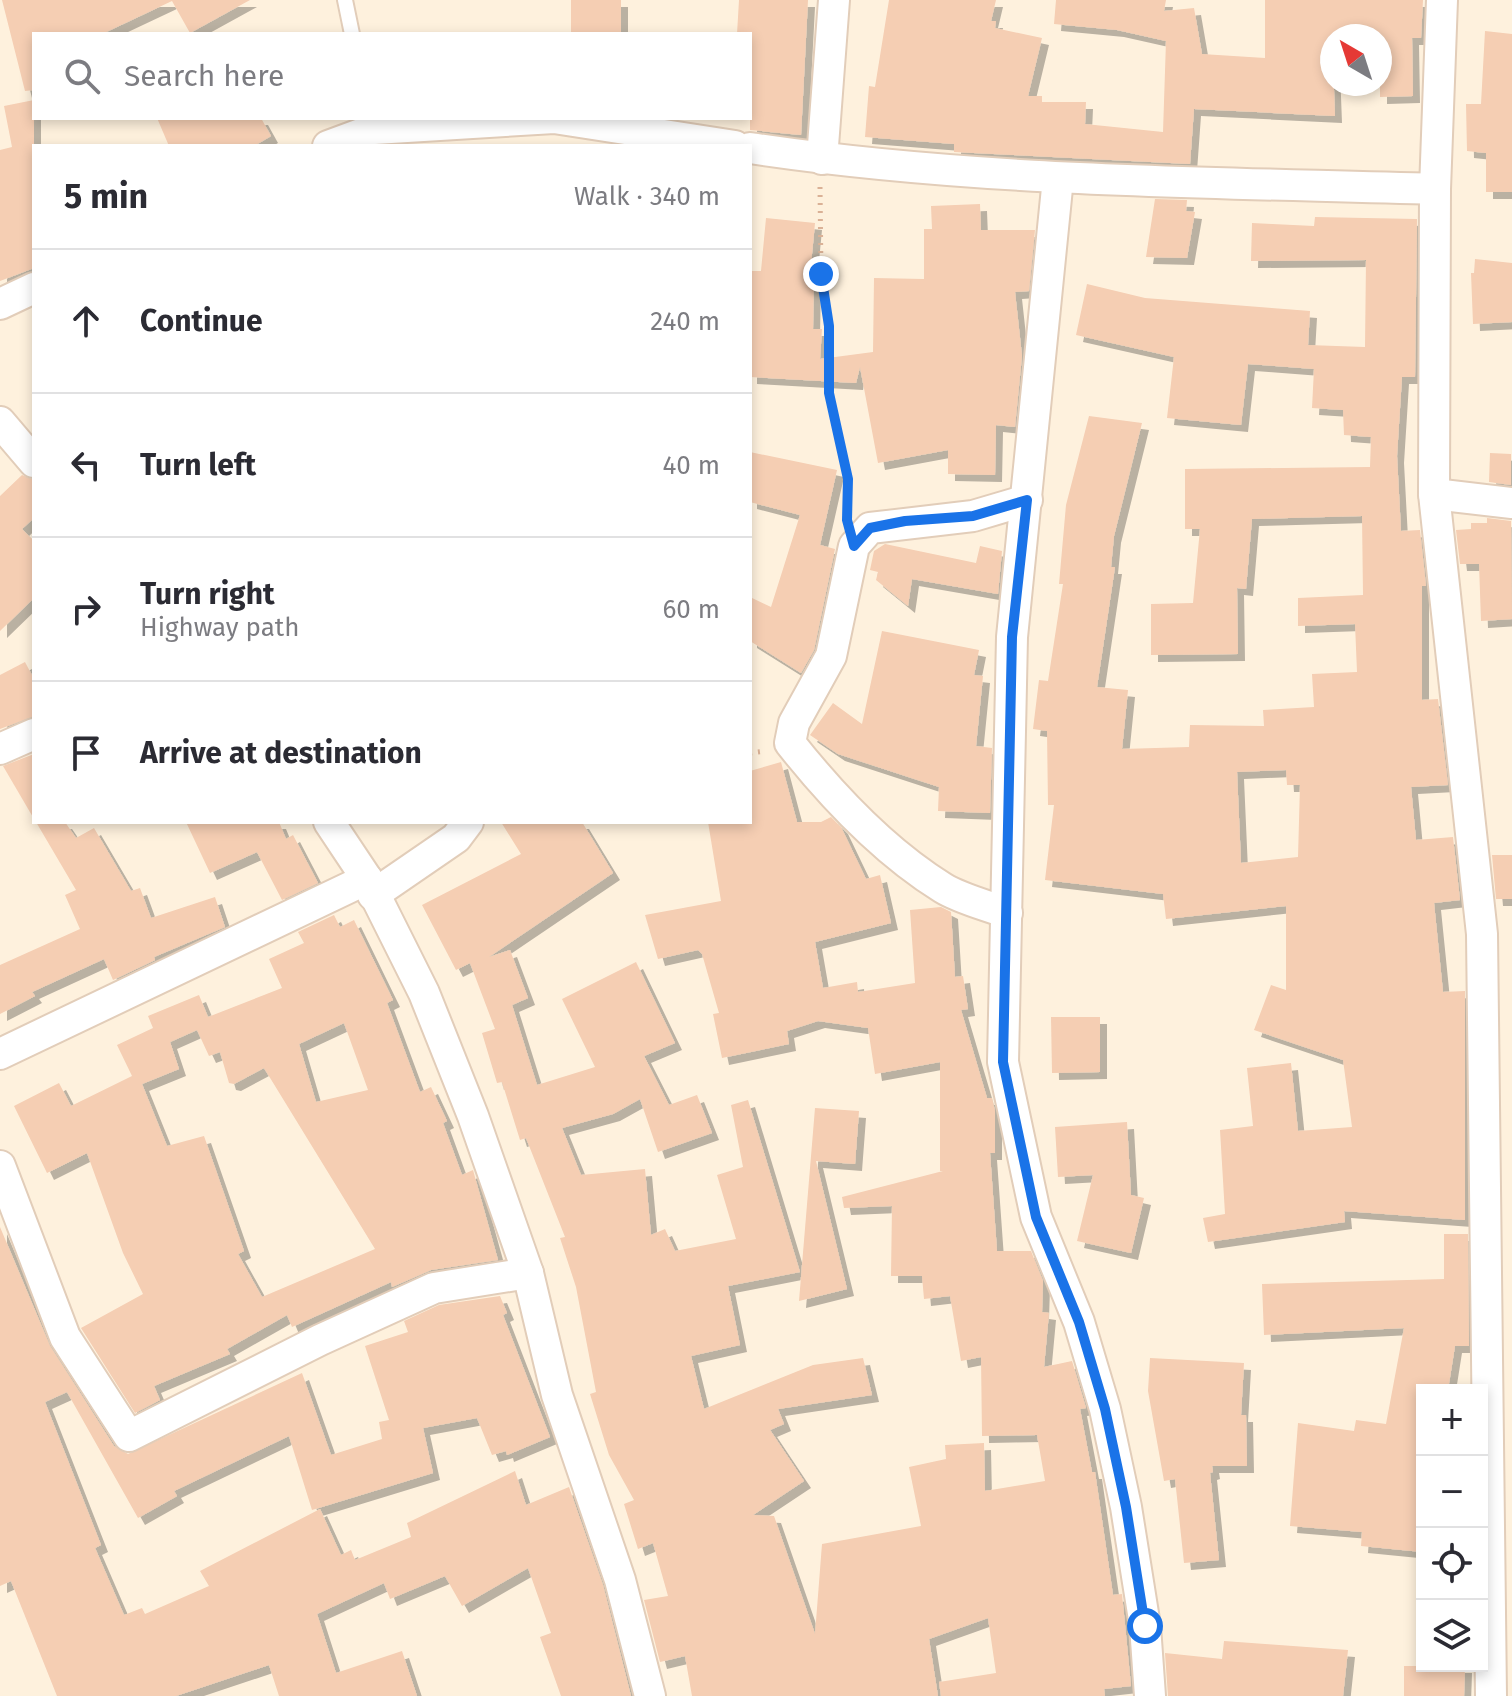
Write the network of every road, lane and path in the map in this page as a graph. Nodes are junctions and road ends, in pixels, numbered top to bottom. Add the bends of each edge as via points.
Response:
1 (345, 0) edge
2 (834, 0) edge
3 (1442, 0) edge
4 (352, 32) edge
5 (494, 120) edge
6 (567, 120) edge
7 (373, 124) edge
8 (332, 144) edge
9 (722, 144) edge
10 (752, 148) edge
11 (822, 159) junction
12 (1058, 178) junction
13 (1435, 189) junction
14 (32, 289) edge
15 (0, 304) edge
16 (2, 430) edge
17 (32, 460) edge
18 (1434, 494) junction
19 (1027, 500) junction
20 (1512, 503) edge
21 (854, 546) junction
22 (32, 735) edge
23 (0, 749) edge
24 (330, 824) edge
25 (466, 824) edge
26 (370, 887) junction
27 (1007, 913) junction
28 (0, 1054) edge
29 (0, 1166) edge
30 (528, 1273) junction
31 (650, 1696) edge
32 (1150, 1696) edge
33 (1491, 1696) edge

1 - 4 lane
2 - 11 street
3 - 13 street
5 - 7 street
6 - 9 street
7 - 8 street
10 - 11 street
11 - 12 street
11 - 21 path via 821,274 829,326 829,393 848,479 847,520
12 - 13 street
12 - 19 street
13 - 18 street
14 - 15 street
16 - 17 street
18 - 20 street
18 - 33 street via 1482,934
19 - 21 street via 973,516 870,528
19 - 27 street via 1012,637
21 - 27 street via 831,656 794,723 790,743 819,779 899,854 945,889
22 - 23 street
24 - 26 street
25 - 26 street via 456,838
26 - 28 street
26 - 30 street via 424,993
27 - 32 street via 1003,1062 1036,1217 1079,1322 1105,1409 1145,1626
29 - 30 street via 65,1337 129,1436 434,1288
30 - 31 street via 557,1395 620,1580

